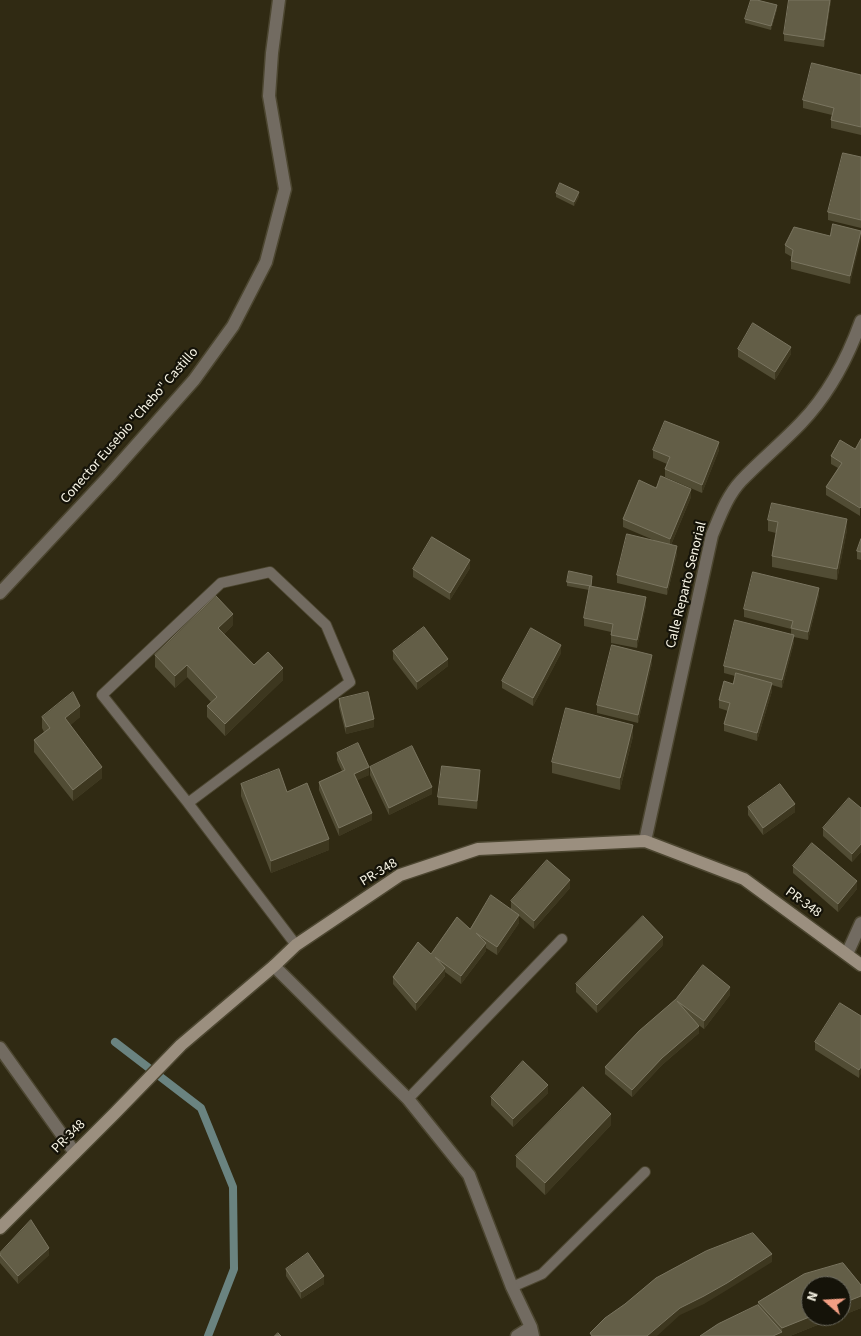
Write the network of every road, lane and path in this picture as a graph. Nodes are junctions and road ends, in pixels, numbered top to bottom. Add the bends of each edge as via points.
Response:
1 (279, 0) edge
2 (861, 321) edge
3 (0, 593) edge
4 (188, 804) junction
5 (645, 841) junction
6 (861, 924) edge
7 (562, 939) dead end
8 (296, 945) junction
9 (847, 954) junction
10 (861, 965) edge
11 (274, 966) junction
12 (0, 1048) edge
13 (408, 1099) junction
14 (75, 1153) junction
15 (645, 1172) dead end
16 (0, 1228) edge
17 (512, 1287) junction
18 (532, 1332) edge
19 (517, 1336) edge

1 - 3 street, Conector Eusebio "Chebo" Castillo via 269,96 285,189 266,262 233,326 194,380
2 - 5 street, Calle Reparto Senorial via 853,343 826,391 803,422 740,482 719,517 712,535
4 - 4 lane via 350,682 326,625 270,572 221,583 102,695
4 - 8 lane
5 - 8 street, PR-348 / PR-348 via 478,849 400,875
5 - 9 street, PR-348 / PR-348 via 744,879
6 - 9 street
7 - 13 lane
8 - 11 street, PR-348 / PR-348
9 - 10 street, PR-348 / PR-348
11 - 13 street
11 - 14 street, PR-348 / PR-348 via 181,1045
12 - 14 street
13 - 17 street via 469,1174
14 - 16 street, PR-348 / PR-348
15 - 17 lane via 542,1274
17 - 18 street
18 - 19 street

